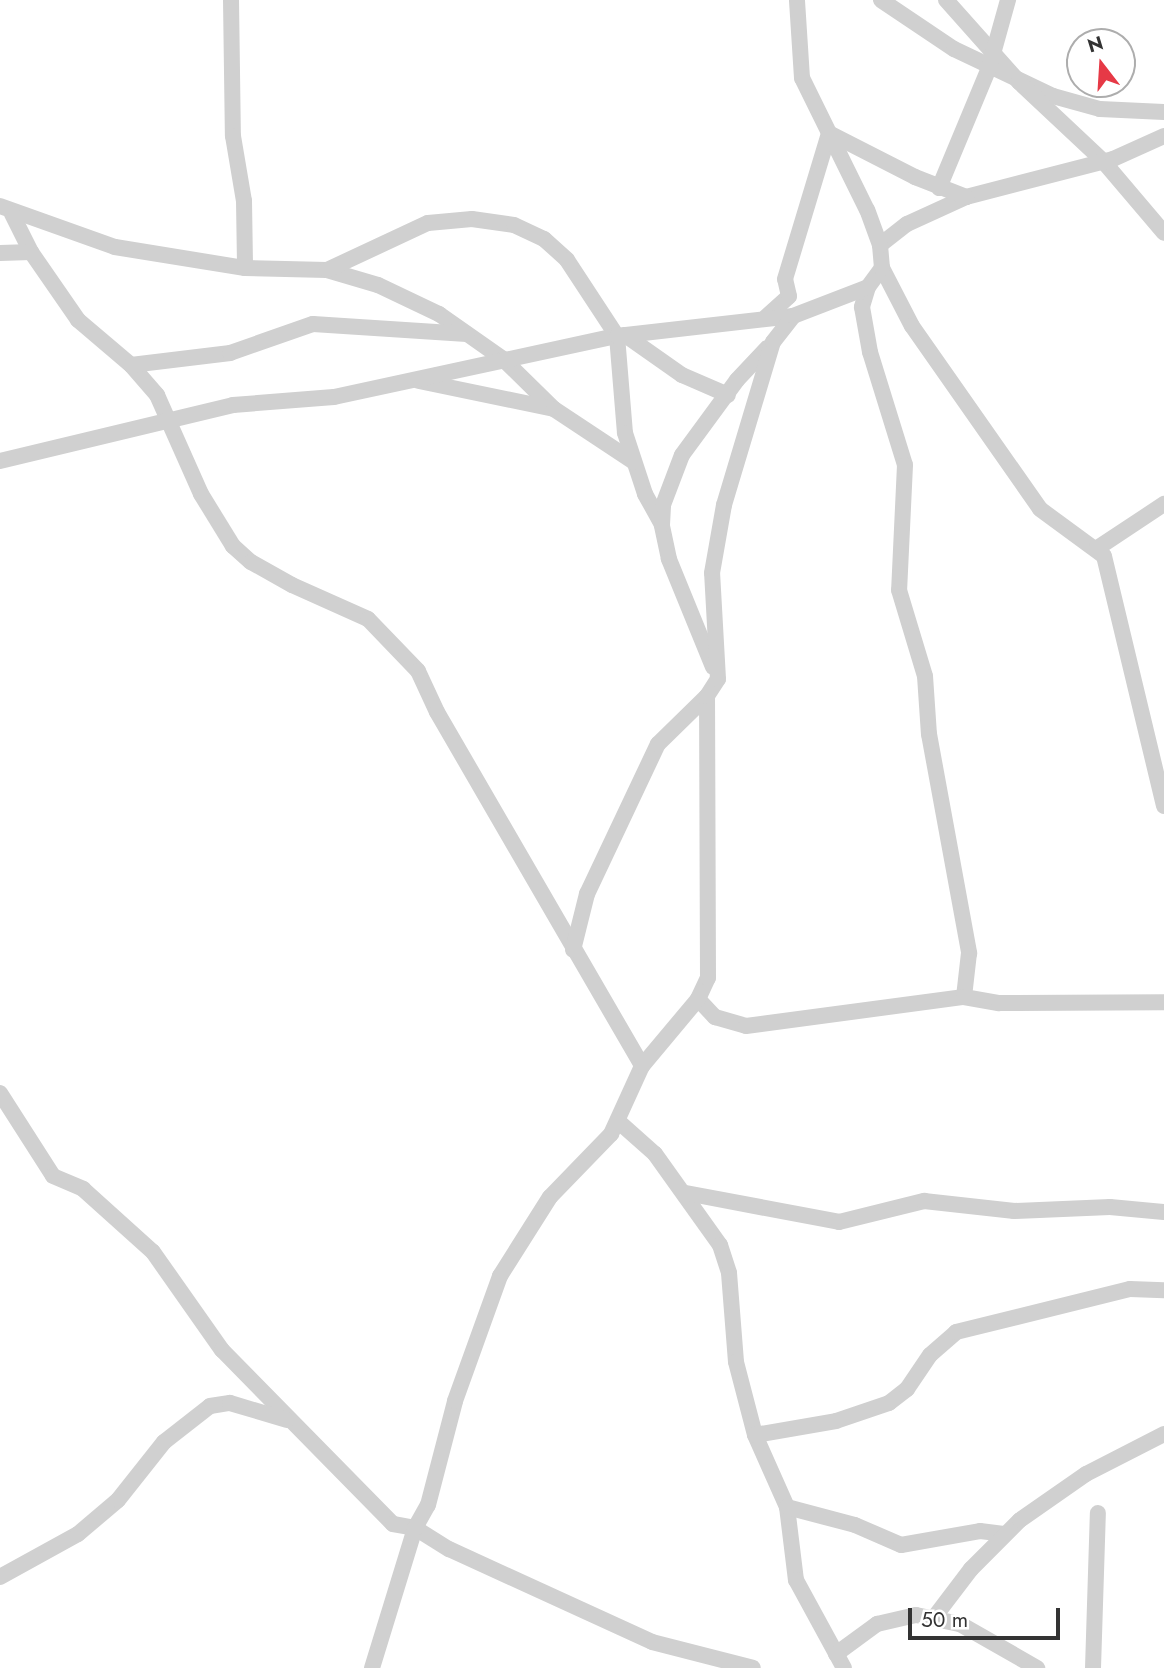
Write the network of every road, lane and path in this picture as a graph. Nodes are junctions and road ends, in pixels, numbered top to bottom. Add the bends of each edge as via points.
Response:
1 (231, 0) edge
2 (797, 0) edge
3 (881, 0) edge
4 (946, 0) edge
5 (1008, 0) edge
6 (992, 61) junction
7 (1019, 82) junction
8 (1164, 112) edge
9 (829, 133) junction
10 (1164, 136) edge
11 (1103, 160) junction
12 (939, 188) junction
13 (966, 197) junction
14 (6, 210) edge
15 (1164, 233) edge
16 (880, 245) junction
17 (31, 251) junction
18 (0, 253) edge
19 (244, 268) junction
20 (882, 268) junction
21 (327, 270) junction
22 (868, 287) junction
23 (793, 316) junction
24 (766, 317) junction
25 (467, 334) junction
26 (621, 335) junction
27 (773, 342) junction
28 (503, 359) junction
29 (131, 365) junction
30 (413, 379) junction
31 (728, 395) junction
32 (554, 410) junction
33 (170, 416) junction
34 (0, 461) edge
35 (634, 462) junction
36 (1164, 504) edge
37 (662, 526) junction
38 (1096, 549) junction
39 (718, 679) junction
40 (707, 696) junction
41 (1164, 806) edge
42 (573, 950) junction
43 (964, 997) junction
44 (698, 999) junction
45 (1164, 1002) edge
46 (642, 1066) junction
47 (0, 1093) edge
48 (619, 1122) junction
49 (686, 1193) junction
50 (1164, 1212) edge
51 (1164, 1290) edge
52 (287, 1420) junction
53 (1164, 1434) edge
54 (755, 1435) junction
55 (787, 1507) junction
56 (1098, 1513) dead end
57 (415, 1528) junction
58 (1004, 1534) junction
59 (0, 1577) edge
60 (933, 1619) junction
61 (840, 1661) edge
62 (372, 1668) edge
63 (753, 1668) edge
64 (1037, 1668) edge
65 (1093, 1668) edge

1 - 19 street via 233,136 243,201
2 - 9 street via 802,78 809,102
3 - 6 street via 921,30
4 - 6 street
5 - 6 street
6 - 7 street
6 - 12 street
7 - 8 street via 1100,109
7 - 11 street
9 - 12 street
9 - 16 street via 849,168
9 - 24 street via 785,279 789,296
10 - 11 street
11 - 13 street
11 - 15 street
12 - 13 street
13 - 16 street via 907,224
14 - 17 street
14 - 19 street via 116,247
16 - 20 street
17 - 18 street
17 - 29 street via 78,320
19 - 21 street
20 - 22 street
20 - 38 street via 923,344 1040,509
21 - 25 street via 412,297
21 - 26 street via 428,223 471,219 514,225 544,239 567,260
22 - 23 street
22 - 43 street via 862,307 870,352 905,465 907,497 899,590 925,676 929,734 969,953
23 - 24 street
23 - 27 street
24 - 26 street
25 - 28 street
25 - 29 street via 313,324 230,353
26 - 28 street
26 - 31 street via 682,375
26 - 35 street via 625,433
27 - 31 street
27 - 39 street via 744,427 712,573
28 - 30 street
28 - 32 street
29 - 33 street
30 - 32 street
30 - 33 street via 334,397 244,403
31 - 37 street via 682,455 663,505
32 - 35 street
33 - 34 street
33 - 42 street via 201,494 233,546 250,562 292,585 368,619 418,671
35 - 37 street
36 - 38 street
37 - 39 street via 684,604
38 - 41 street via 1107,563
39 - 40 street
40 - 42 street via 658,744 587,894
40 - 44 street via 711,945 708,978
42 - 46 street via 611,1006
43 - 44 street via 747,1026 715,1017
43 - 45 street via 999,1003
44 - 46 street
46 - 48 street
47 - 52 street via 53,1176 83,1189 153,1252 222,1350
48 - 49 street via 656,1154
48 - 57 street via 550,1197 500,1276 455,1401 428,1505
49 - 50 street via 839,1222 924,1201 1014,1211 1110,1207
49 - 54 street via 720,1245 729,1273 736,1362
51 - 54 street via 1130,1289 956,1332 889,1403 836,1421
52 - 57 street via 393,1524
52 - 59 street via 230,1403 210,1406 164,1442 118,1500 78,1534
53 - 58 street via 1086,1474
54 - 55 street
55 - 58 street via 855,1525 901,1545 980,1531
55 - 61 street via 796,1580
56 - 65 street
57 - 62 street
57 - 63 street via 449,1549 652,1642
58 - 60 street
60 - 61 street via 905,1616 877,1624
60 - 64 street via 960,1624

